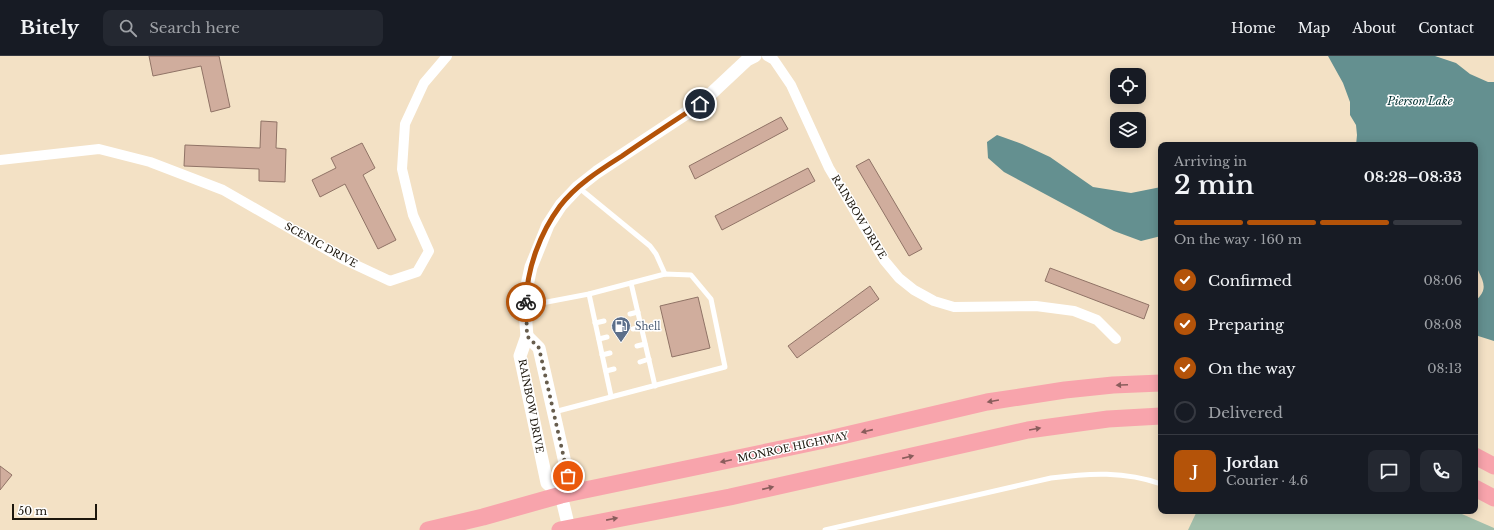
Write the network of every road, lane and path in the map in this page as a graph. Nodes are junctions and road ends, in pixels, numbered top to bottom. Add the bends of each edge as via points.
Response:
1 (447, 56) edge
2 (755, 56) edge
3 (767, 56) edge
4 (0, 160) edge
5 (578, 187) junction
6 (665, 274) junction
7 (631, 283) junction
8 (589, 294) junction
9 (526, 306) junction
10 (638, 312) junction
11 (630, 314) dead end
12 (604, 321) dead end
13 (596, 323) junction
14 (641, 327) junction
15 (633, 329) dead end
16 (527, 336) junction
17 (607, 337) dead end
18 (599, 339) junction
19 (1116, 339) dead end
20 (645, 344) junction
21 (637, 346) dead end
22 (610, 353) dead end
23 (602, 355) junction
24 (649, 359) junction
25 (640, 362) dead end
26 (614, 369) dead end
27 (606, 371) junction
28 (1158, 383) edge
29 (655, 386) junction
30 (611, 396) junction
31 (553, 413) junction
32 (1158, 416) edge
33 (1478, 458) edge
34 (1494, 466) edge
35 (1158, 483) edge
36 (1478, 490) edge
37 (561, 495) junction
38 (1494, 498) edge
39 (566, 529) edge
40 (428, 530) edge
41 (825, 530) edge

1 - 4 street, SCENIC DRIVE via 424,83 405,124 402,169 413,215 429,251 417,272 390,281 343,259 223,190 150,162 99,149
2 - 5 street, RAINBOW DRIVE via 747,60 700,104
3 - 19 street, RAINBOW DRIVE via 774,60 791,85 829,168 884,260 904,282 934,301 954,307 1036,306 1074,311 1097,320
5 - 6 lane via 650,246
5 - 9 street, RAINBOW DRIVE via 561,205 539,244 526,290
6 - 7 lane
6 - 29 lane via 691,275 711,299 725,367
7 - 8 lane
7 - 10 lane
8 - 9 lane
8 - 13 lane
9 - 16 street, RAINBOW DRIVE
10 - 11 lane
10 - 14 lane
12 - 13 lane
13 - 18 lane
14 - 15 lane
14 - 20 lane
16 - 31 street, RAINBOW DRIVE via 539,348
16 - 37 street, RAINBOW DRIVE via 520,356 545,475 547,483
17 - 18 lane
18 - 23 lane
20 - 21 lane
20 - 24 lane
22 - 23 lane
23 - 27 lane
24 - 25 lane
24 - 29 lane
26 - 27 lane
27 - 30 lane
28 -> 37 highway, MONROE HIGHWAY via 1065,390 987,402 829,440
29 - 30 lane
30 - 31 lane
31 - 37 street, RAINBOW DRIVE via 568,476
39 -> 32 highway via 730,497 1028,430 1108,419
33 - 34 highway
35 - 41 lane via 1111,474 1087,473 1051,478
36 - 38 highway
37 - 39 street
37 - 40 highway, MONROE HIGHWAY

